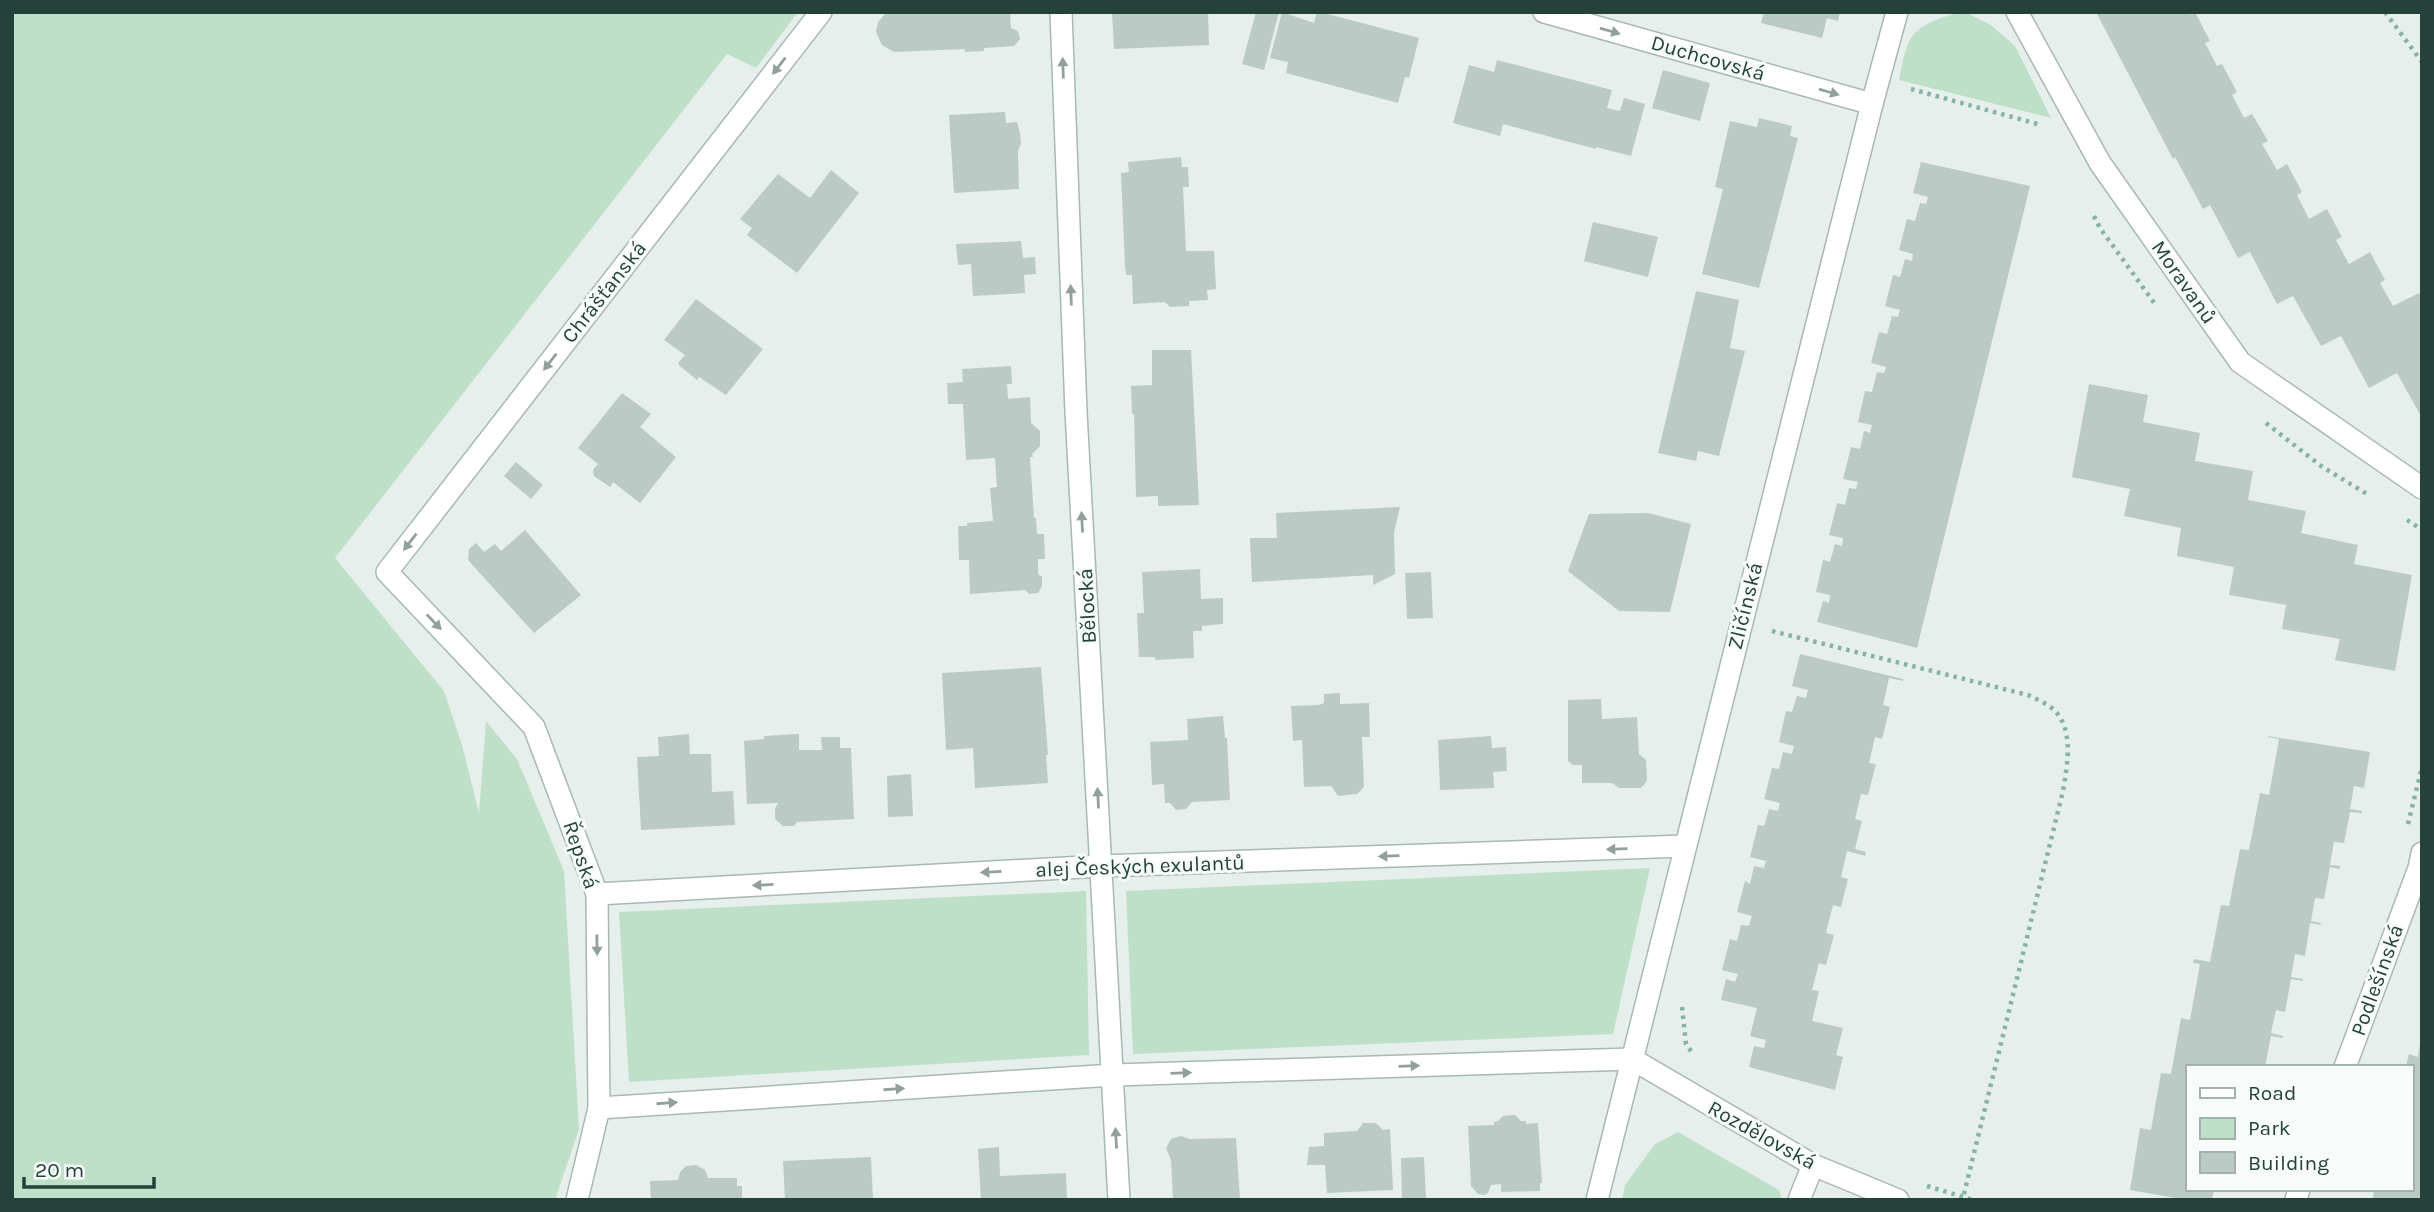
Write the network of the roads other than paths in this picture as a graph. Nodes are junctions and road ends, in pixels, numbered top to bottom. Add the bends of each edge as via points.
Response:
1 (821, 12) edge
2 (1061, 12) edge
3 (1544, 12) edge
4 (1897, 12) edge
5 (2017, 12) edge
6 (1872, 104) junction
7 (2422, 488) edge
8 (387, 572) joint
9 (1685, 846) junction
10 (2422, 853) edge
11 (1101, 866) junction
12 (597, 894) junction
13 (1632, 1059) junction
14 (2346, 1065) edge
15 (1113, 1075) junction
16 (599, 1108) junction
17 (1813, 1165) junction
18 (577, 1200) edge
19 (1119, 1200) edge
20 (1597, 1200) edge
21 (1799, 1200) edge
22 (1898, 1200) edge

1 -> 8 street, Chrášťanská
11 -> 2 street, Bělocká via 1076,412
3 -> 6 street, Duchcovská
4 - 6 street, Zličínská
5 - 7 street, Moravanů via 2100,163 2240,362
6 - 9 street, Zličínská
8 -> 12 street, Řepská via 534,727
9 -> 11 street, alej Českých exulantů
9 - 13 street, Zličínská
10 - 14 street, Podlešínská
11 -> 12 street, alej Českých exulantů
11 - 15 street, Bělocká
12 -> 16 street, Řepská
15 -> 13 street
13 - 17 street, Rozdělovská
13 - 20 street, Zličínská
16 -> 15 street
19 -> 15 street, Bělocká
16 - 18 street, Řepská
17 - 21 street
17 - 22 street, Rozdělovská

